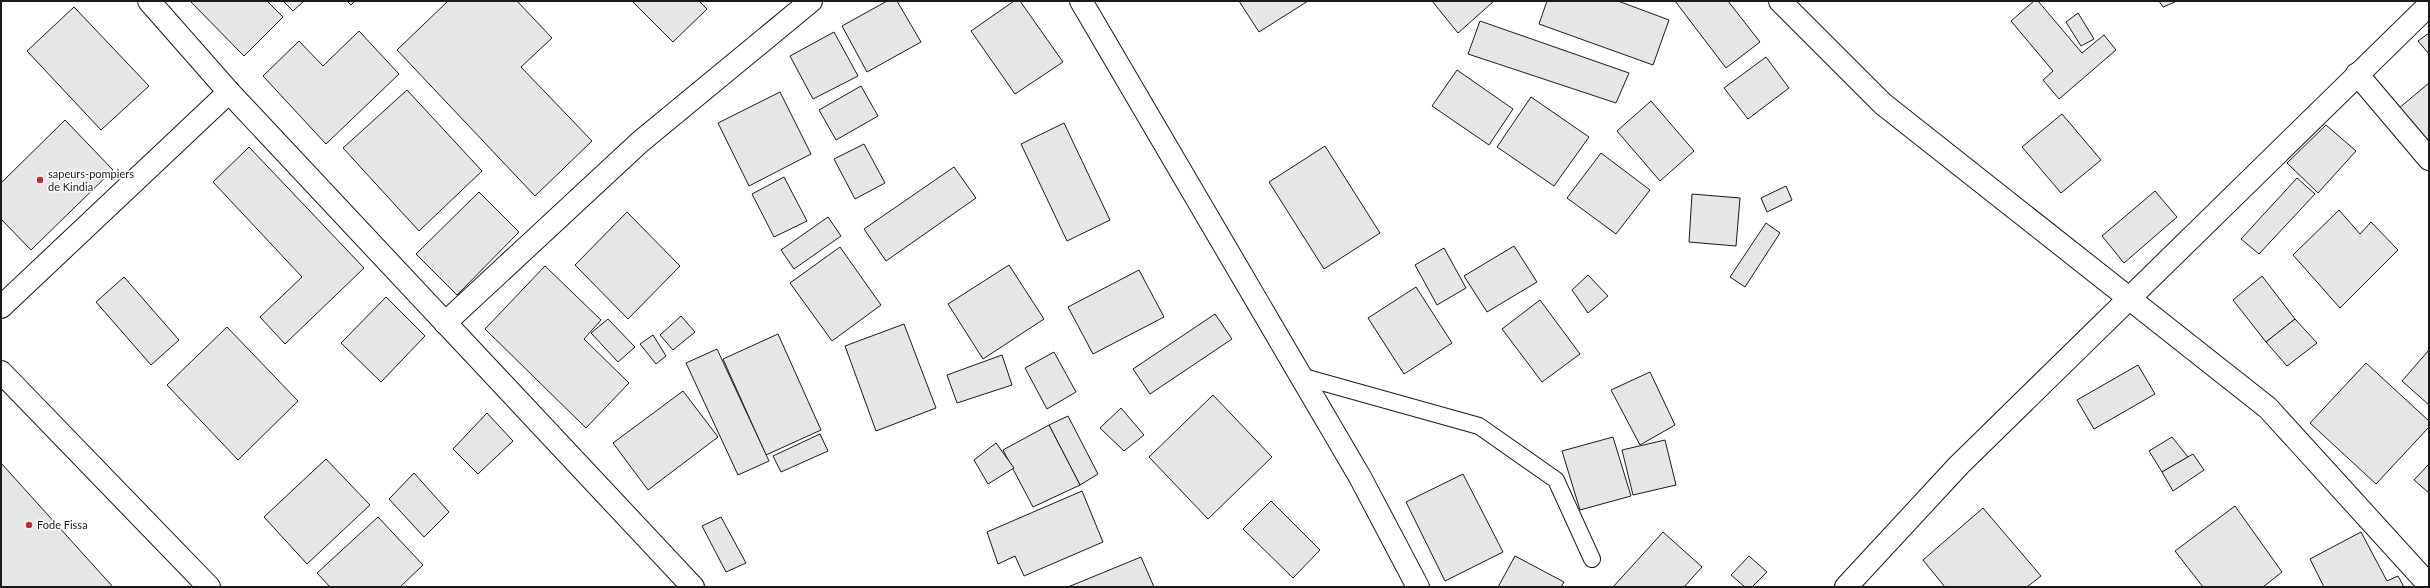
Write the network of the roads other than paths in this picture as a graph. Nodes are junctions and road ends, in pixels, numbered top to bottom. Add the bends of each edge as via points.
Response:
1 (149, 1) edge
2 (811, 1) edge
3 (1081, 1) edge
4 (1780, 1) edge
5 (2429, 5) edge
6 (2357, 74) junction
7 (229, 92) junction
8 (2429, 159) edge
9 (2128, 299) junction
10 (1, 307) edge
11 (445, 323) junction
12 (1, 372) edge
13 (1300, 376) junction
14 (1592, 559) dead end
15 (2429, 585) edge
16 (209, 587) edge
17 (693, 587) edge
18 (1418, 587) edge
19 (1846, 587) edge

1 - 7 street
2 - 11 street via 640,142
3 - 13 street
4 - 9 street via 1883,104
5 - 6 street
6 - 8 street
6 - 9 street
7 - 10 street
7 - 11 street
9 - 15 street via 2268,408
9 - 19 street via 1959,465
11 - 17 street
12 - 16 street
13 - 14 lane via 1479,426 1556,480
13 - 18 street via 1360,477

